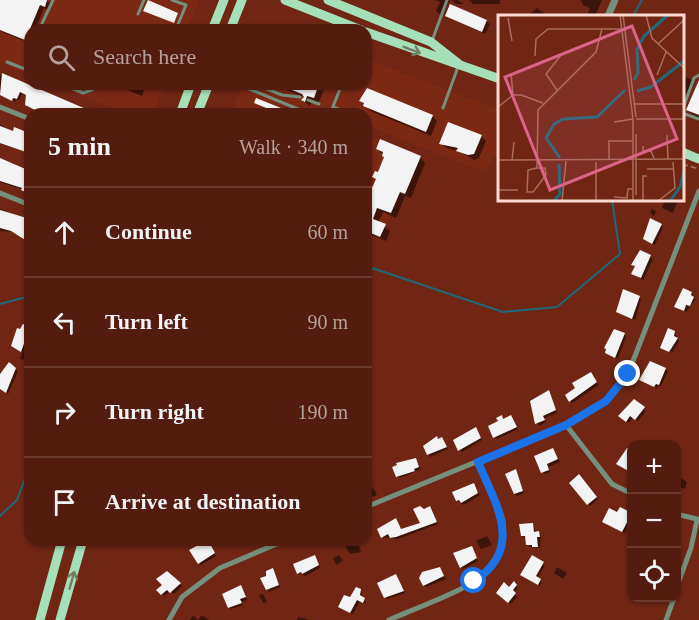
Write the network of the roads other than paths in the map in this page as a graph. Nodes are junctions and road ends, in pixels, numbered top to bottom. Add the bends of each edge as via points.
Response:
1 (53, 0) edge
2 (144, 0) edge
3 (172, 0) edge
4 (224, 0) edge
5 (242, 0) edge
6 (285, 0) edge
7 (327, 0) edge
8 (447, 0) edge
9 (615, 0) edge
10 (138, 14) dead end
11 (608, 15) edge
12 (42, 24) edge
13 (178, 24) edge
14 (214, 24) edge
15 (232, 24) edge
16 (346, 24) edge
17 (372, 34) edge
18 (431, 42) junction
19 (7, 62) dead end
20 (459, 64) junction
21 (24, 69) edge
22 (699, 75) edge
23 (498, 78) edge
24 (76, 90) edge
25 (92, 90) dead end
26 (189, 90) edge
27 (207, 90) edge
28 (252, 90) edge
29 (270, 90) edge
30 (340, 90) edge
31 (300, 97) dead end
32 (308, 100) dead end
33 (319, 104) dead end
34 (684, 106) edge
35 (0, 107) edge
36 (333, 107) edge
37 (182, 108) edge
38 (199, 108) edge
39 (295, 108) edge
40 (443, 108) dead end
41 (684, 113) edge
42 (24, 117) edge
43 (699, 119) edge
44 (684, 153) edge
45 (699, 159) edge
46 (699, 191) edge
47 (0, 193) edge
48 (24, 203) edge
49 (566, 425) junction
50 (478, 462) junction
51 (627, 492) edge
52 (372, 505) edge
53 (681, 515) edge
54 (698, 519) edge
55 (60, 546) edge
56 (81, 546) edge
57 (272, 546) edge
58 (681, 575) edge
59 (672, 602) edge
60 (40, 620) edge
61 (60, 620) edge
62 (169, 620) edge
63 (389, 620) edge
64 (666, 620) edge

1 - 12 lane
2 - 10 lane
3 - 13 lane via 186,5
4 - 14 main road
5 - 15 main road
6 - 16 main road
7 - 18 main road
8 - 18 lane
9 - 11 street
17 -> 20 main road via 426,56
18 - 20 main road
19 - 21 lane
20 - 23 main road
20 - 40 lane
22 - 34 lane via 694,78
24 - 25 lane
26 - 37 main road
27 - 38 main road
28 - 39 lane
29 - 31 lane
30 - 36 lane
32 - 33 lane
35 - 42 street
41 - 43 lane
44 - 45 main road
46 - 49 street via 628,374 606,401
47 - 48 street
49 - 50 street
49 - 51 street via 612,484
50 - 52 street
50 - 63 street via 503,520 498,558 488,572 474,581
53 - 54 street
54 - 58 street
55 - 60 main road
61 -> 56 main road
57 - 62 street via 220,568 182,597
59 - 64 street

